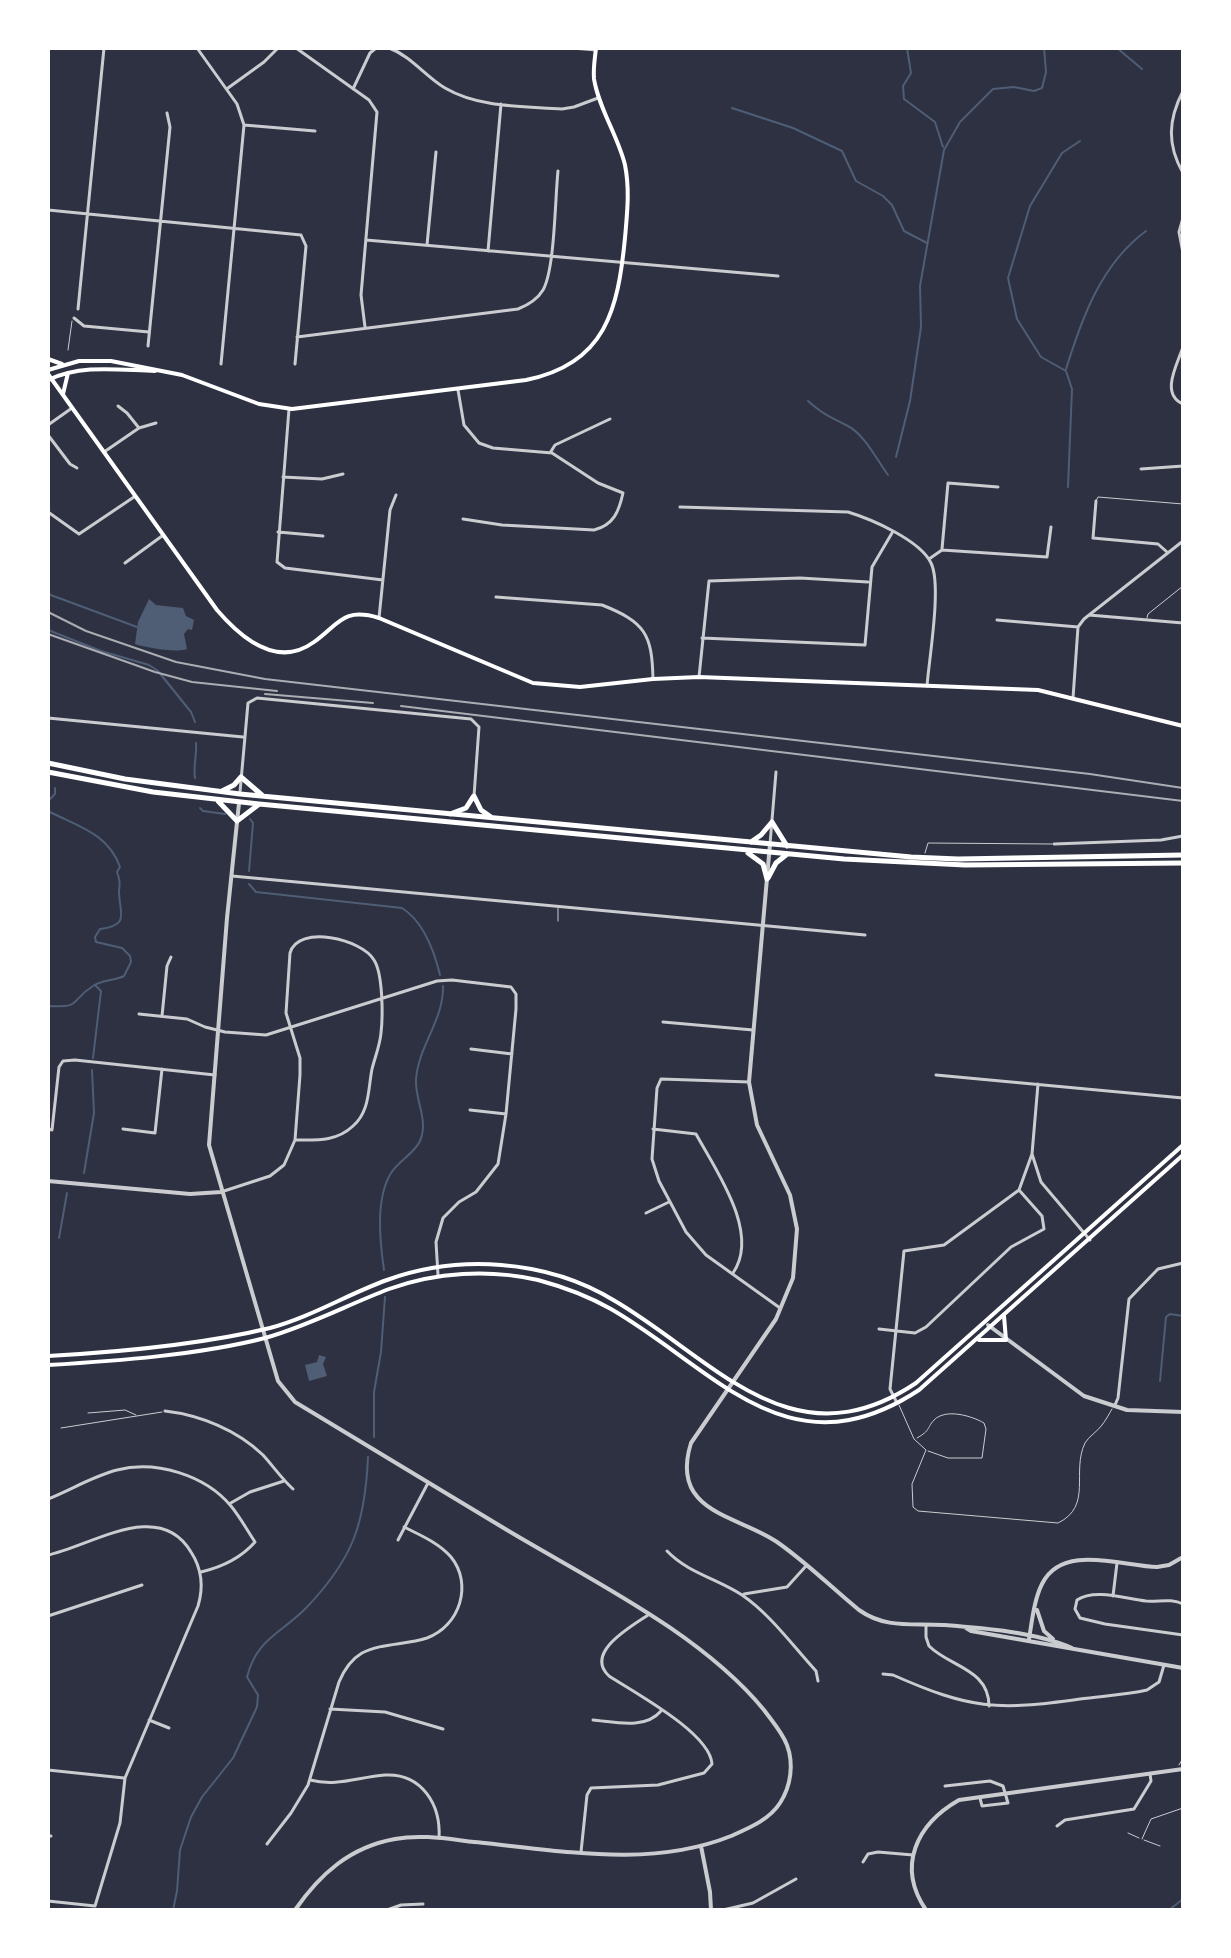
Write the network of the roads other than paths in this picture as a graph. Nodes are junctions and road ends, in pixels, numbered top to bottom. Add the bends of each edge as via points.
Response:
1 (104, 48) edge
2 (197, 48) edge
3 (278, 48) edge
4 (296, 48) edge
5 (376, 48) edge
6 (389, 48) edge
7 (572, 48) edge
8 (596, 49) edge
9 (226, 89) junction
10 (353, 89) junction
11 (1183, 91) edge
12 (600, 97) junction
13 (501, 104) junction
14 (167, 113) dead end
15 (244, 125) junction
16 (315, 131) dead end
17 (436, 152) dead end
18 (558, 171) dead end
19 (1183, 173) edge
20 (48, 210) edge
21 (88, 213) junction
22 (1183, 218) edge
23 (161, 220) junction
24 (235, 228) junction
25 (366, 240) junction
26 (427, 245) junction
27 (488, 251) junction
28 (1183, 253) edge
29 (550, 255) junction
30 (623, 261) junction
31 (778, 276) dead end
32 (78, 309) joint
33 (74, 318) junction
34 (365, 327) junction
35 (149, 332) junction
36 (297, 337) junction
37 (148, 346) dead end
38 (1183, 347) edge
39 (68, 350) dead end
40 (48, 359) edge
41 (221, 364) dead end
42 (295, 364) dead end
43 (64, 365) junction
44 (169, 371) junction
45 (68, 373) junction
46 (49, 376) edge
47 (458, 390) junction
48 (63, 395) junction
49 (1183, 404) edge
50 (118, 406) dead end
51 (72, 408) junction
52 (289, 409) junction
53 (610, 419) dead end
54 (156, 423) dead end
55 (48, 425) edge
56 (139, 428) junction
57 (48, 435) edge
58 (104, 452) junction
59 (550, 453) junction
60 (1183, 466) edge
61 (77, 468) dead end
62 (1141, 469) dead end
63 (343, 474) dead end
64 (283, 477) junction
65 (998, 487) dead end
66 (396, 495) dead end
67 (136, 496) junction
68 (1096, 501) joint
69 (1183, 504) edge
70 (680, 507) dead end
71 (48, 512) edge
72 (463, 519) dead end
73 (1051, 527) dead end
74 (893, 531) junction
75 (278, 532) junction
76 (162, 536) junction
77 (323, 536) dead end
78 (1183, 541) edge
79 (942, 550) junction
80 (1167, 552) junction
81 (929, 559) junction
82 (125, 563) dead end
83 (383, 580) junction
84 (869, 582) junction
85 (1183, 586) edge
86 (496, 597) dead end
87 (1089, 615) junction
88 (379, 618) junction
89 (1147, 619) junction
90 (997, 620) dead end
91 (1183, 623) edge
92 (1078, 627) junction
93 (702, 638) junction
94 (699, 677) junction
95 (653, 679) junction
96 (927, 686) junction
97 (1073, 698) junction
98 (48, 718) edge
99 (1183, 726) edge
100 (245, 737) junction
101 (48, 763) edge
102 (48, 772) edge
103 (776, 772) dead end
104 (241, 777) junction
105 (221, 792) junction
106 (240, 794) junction
107 (263, 796) junction
108 (474, 796) junction
109 (217, 800) junction
110 (239, 802) junction
111 (259, 804) junction
112 (449, 815) junction
113 (471, 817) junction
114 (496, 819) junction
115 (237, 821) junction
116 (772, 822) junction
117 (464, 825) junction
118 (1183, 836) edge
119 (751, 843) junction
120 (770, 844) junction
121 (1054, 844) joint
122 (787, 846) junction
123 (744, 850) junction
124 (769, 853) junction
125 (787, 854) junction
126 (1183, 855) edge
127 (925, 858) junction
128 (1183, 863) edge
129 (232, 876) junction
130 (767, 879) junction
131 (558, 907) junction
132 (558, 921) dead end
133 (763, 926) junction
134 (865, 935) dead end
135 (171, 957) dead end
136 (381, 997) junction
137 (139, 1014) dead end
138 (162, 1016) junction
139 (663, 1022) dead end
140 (290, 1028) junction
141 (753, 1030) junction
142 (219, 1031) junction
143 (471, 1049) dead end
144 (512, 1054) junction
145 (162, 1069) junction
146 (215, 1075) junction
147 (936, 1075) dead end
148 (749, 1082) junction
149 (1038, 1084) junction
150 (1183, 1098) edge
151 (470, 1110) dead end
152 (506, 1114) junction
153 (48, 1129) edge
154 (123, 1129) dead end
155 (653, 1129) junction
156 (295, 1140) junction
157 (1183, 1145) edge
158 (1032, 1154) junction
159 (1183, 1155) edge
160 (48, 1181) edge
161 (1019, 1190) junction
162 (221, 1192) junction
163 (669, 1202) junction
164 (646, 1213) dead end
165 (1085, 1234) junction
166 (1090, 1240) junction
167 (1183, 1263) edge
168 (437, 1268) junction
169 (733, 1273) junction
170 (438, 1276) junction
171 (781, 1308) junction
172 (1004, 1316) junction
173 (986, 1323) junction
174 (991, 1328) junction
175 (261, 1329) junction
176 (879, 1329) dead end
177 (897, 1332) junction
178 (263, 1338) junction
179 (977, 1340) junction
180 (1006, 1340) junction
181 (48, 1356) edge
182 (48, 1365) edge
183 (732, 1382) junction
184 (727, 1389) junction
185 (893, 1397) junction
186 (897, 1403) junction
187 (1114, 1407) junction
188 (165, 1411) joint
189 (1183, 1412) edge
190 (88, 1413) dead end
191 (137, 1417) junction
192 (230, 1427) dead end
193 (61, 1428) dead end
194 (225, 1429) junction
195 (914, 1439) junction
196 (926, 1450) junction
197 (284, 1481) junction
198 (429, 1483) junction
199 (293, 1489) dead end
200 (48, 1499) edge
201 (229, 1504) junction
202 (404, 1527) junction
203 (398, 1540) dead end
204 (667, 1551) dead end
205 (48, 1555) edge
206 (1183, 1557) edge
207 (1117, 1563) junction
208 (806, 1566) junction
209 (201, 1572) junction
210 (142, 1585) dead end
211 (742, 1595) junction
212 (1113, 1596) junction
213 (1183, 1604) edge
214 (1036, 1606) junction
215 (648, 1615) junction
216 (48, 1616) edge
217 (926, 1625) junction
218 (1183, 1635) edge
219 (1029, 1639) junction
220 (1063, 1644) junction
221 (1072, 1648) junction
222 (1164, 1665) junction
223 (1183, 1668) edge
224 (883, 1674) dead end
225 (818, 1681) dead end
226 (989, 1706) junction
227 (330, 1709) junction
228 (661, 1711) junction
229 (149, 1720) junction
230 (593, 1720) dead end
231 (169, 1728) dead end
232 (443, 1729) dead end
233 (1183, 1758) edge
234 (48, 1770) edge
235 (1181, 1770) edge
236 (1150, 1774) junction
237 (125, 1778) junction
238 (310, 1780) junction
239 (945, 1786) dead end
240 (1006, 1794) junction
241 (980, 1797) junction
242 (1183, 1808) edge
243 (1057, 1826) dead end
244 (1128, 1833) dead end
245 (439, 1839) junction
246 (1142, 1839) junction
247 (267, 1844) dead end
248 (701, 1846) junction
249 (1160, 1846) dead end
250 (581, 1852) junction
251 (913, 1855) junction
252 (863, 1862) dead end
253 (796, 1879) dead end
254 (48, 1901) edge
255 (753, 1903) junction
256 (423, 1904) dead end
257 (755, 1908) edge
258 (298, 1909) edge
259 (387, 1910) edge
260 (711, 1910) edge
261 (723, 1910) edge
262 (926, 1910) edge

1 - 21 street
2 - 9 street
3 - 9 street
4 - 10 street
5 - 10 street
6 - 13 street via 455,93
7 - 8 street
8 - 12 main road via 594,78
9 - 15 street
10 - 25 street via 377,112
11 - 19 street via 1171,133
12 - 13 street via 562,109
12 - 30 main road via 627,182
13 - 27 street
14 - 23 street
15 - 16 street
15 - 24 street
17 - 26 street
18 - 29 street
20 - 21 street
21 - 23 street
21 - 32 street
22 - 28 street
23 - 24 street
23 - 35 street
24 - 36 street via 305,239
24 - 41 street
25 - 26 street
25 - 34 street via 361,295
26 - 27 street
27 - 29 street
29 - 30 street
29 - 34 street via 542,291 518,309
30 - 31 street
30 - 47 main road via 613,312 577,359 543,377
32 - 33 lane
33 - 35 street via 84,326
33 - 39 lane
34 - 36 street
35 - 37 street
36 - 42 street
38 - 49 street via 1170,390
40 - 43 main road
43 - 44 main road via 100,360
43 - 46 main road
44 - 45 main road
44 - 52 main road via 259,404
45 - 46 main road
45 - 48 main road
46 - 48 main road
47 - 52 main road
47 - 59 street via 464,425 479,443
48 - 51 main road
50 - 56 street
51 - 55 street
51 - 58 main road
52 - 64 street
53 - 59 street via 555,445
54 - 56 street
56 - 58 street
57 - 61 street
58 - 67 main road
59 - 72 street via 623,493 608,524 589,530
60 - 62 street
63 - 64 street
64 - 75 street
65 - 79 street via 948,483
66 - 83 street
67 - 71 street via 79,534
67 - 76 main road
68 - 69 lane via 1098,497
68 - 80 street via 1093,538 1158,544
70 - 74 street via 848,512
73 - 79 street via 1047,557
74 - 81 street
74 - 84 street
75 - 77 street
75 - 83 street via 277,562 285,568
76 - 82 street
76 - 88 main road via 227,622 262,648 298,650 344,617
78 - 80 street
79 - 81 street
80 - 87 street
81 - 96 street via 935,585
83 - 88 street
84 - 93 street via 709,581
84 - 93 street via 865,645
85 - 89 lane
86 - 95 street via 602,605 617,611 649,639
87 - 89 street
87 - 92 street
88 - 95 main road via 533,683 580,687
89 - 91 street
90 - 92 street
92 - 97 street
93 - 94 street
94 - 95 main road
94 - 96 main road
96 - 97 main road via 1038,690
97 - 99 main road
98 - 100 street
100 - 104 street
100 - 108 street via 248,703 257,698 471,719 479,727
101 - 105 main road
102 - 109 main road
103 - 116 street
104 - 105 main road
104 - 106 street
104 - 107 main road
105 - 106 main road
106 - 107 main road
106 - 110 street
107 - 112 main road
108 - 112 main road via 466,808
108 - 113 main road
108 - 114 main road via 481,810
109 - 110 main road
109 - 115 main road
110 - 111 main road
110 - 115 street
111 - 115 main road
111 - 117 main road
112 - 113 main road
113 - 114 main road
113 - 117 main road
114 - 119 main road
115 - 129 street
116 - 119 main road
116 - 120 street
116 - 122 main road
117 - 123 main road
118 - 121 street
119 - 120 main road
120 - 122 main road
120 - 124 street
121 - 127 lane via 928,843
122 - 127 main road
123 - 124 main road
123 - 130 main road via 760,861
124 - 125 main road
124 - 130 street
125 - 128 main road via 953,865
125 - 130 main road
126 - 127 main road
129 - 131 street
129 - 142 street
130 - 133 street
131 - 132 lane
131 - 133 street
133 - 134 street
133 - 141 street
135 - 138 street
136 - 140 street
136 - 140 street via 377,964 367,952 333,938 299,939 290,953
136 - 144 street via 437,981 511,987 516,994
136 - 156 street via 381,1035 362,1115 339,1136
137 - 138 street
138 - 142 street
139 - 141 street
140 - 142 street via 266,1035
140 - 156 street via 300,1058
141 - 148 street
142 - 146 street
143 - 144 street
144 - 152 street
145 - 146 street
145 - 153 street via 63,1061 52,1130
145 - 154 street via 155,1133
146 - 162 street via 209,1145
147 - 149 street
148 - 155 street via 661,1079
148 - 171 street via 756,1120 787,1186 797,1229 793,1278
149 - 150 street
149 - 158 street
151 - 152 street
152 - 168 street via 498,1164 476,1192 443,1218 436,1242
155 - 163 street via 652,1159
155 - 169 street via 696,1134 738,1219 740,1254
156 - 162 street via 284,1165 270,1176
157 - 165 main road
158 - 161 street
158 - 165 street via 1041,1182
159 - 166 main road
160 - 162 street
161 - 177 street via 944,1245 904,1251
161 - 177 street via 1042,1216 1044,1229 1011,1247 926,1327 915,1333
162 - 175 street
163 - 164 street
163 - 169 street via 695,1245
165 - 166 street
165 - 173 main road
166 - 172 main road
167 - 187 street via 1158,1269 1129,1299
168 - 170 street
168 - 175 main road via 384,1281 293,1321
168 - 183 main road via 502,1265 574,1281 615,1300
169 - 171 street
170 - 178 main road via 389,1289
170 - 184 main road via 512,1276 567,1289 613,1310
171 - 183 street
172 - 174 main road
172 - 180 main road
173 - 174 street
173 - 185 main road
174 - 179 main road
174 - 180 street
175 - 178 street
175 - 181 main road
176 - 177 street
177 - 185 street
178 - 182 main road via 128,1359
178 - 198 street via 274,1374 291,1399
179 - 180 main road
179 - 186 main road
180 - 187 street via 1084,1396
183 - 184 street
183 - 185 main road via 775,1404 815,1412 849,1411
184 - 186 main road via 761,1409 815,1421 860,1417
184 - 208 street via 691,1443 687,1461 693,1490 708,1509 772,1539
185 - 186 street
186 - 195 lane
187 - 189 street
187 - 196 lane via 1086,1441 1077,1508 1058,1523 918,1511 913,1507 912,1484
188 - 191 lane
188 - 194 street
190 - 191 lane via 125,1410
191 - 193 lane
192 - 194 lane
194 - 197 street via 254,1447
195 - 196 lane
195 - 196 lane via 942,1416 984,1423 985,1454 977,1459 948,1458
197 - 199 street
197 - 201 street
198 - 202 street
198 - 215 street
200 - 201 street via 110,1472 144,1467 183,1474
201 - 209 street via 255,1542 232,1560
202 - 203 street
202 - 227 street via 451,1558 462,1582 460,1605 436,1634 356,1657 342,1674
204 - 211 street
205 - 209 street via 125,1529 152,1527 184,1542
206 - 207 street via 1157,1567
207 - 212 street
207 - 214 street via 1083,1560 1060,1565 1043,1582
208 - 211 street via 787,1587
208 - 217 street via 873,1619
209 - 229 street via 198,1606
210 - 216 street
211 - 225 street via 816,1671
212 - 213 street
212 - 218 street via 1083,1596 1077,1600 1077,1614 1105,1624
214 - 219 street
214 - 220 street via 1044,1631
215 - 228 street via 605,1648 600,1664 609,1676
215 - 248 street via 734,1678 768,1715 790,1752 787,1790 770,1815
217 - 219 street
217 - 226 street via 929,1646 981,1680
219 - 220 street
219 - 221 street
220 - 221 street
221 - 222 street
222 - 223 street
222 - 226 street via 1158,1684 1138,1692
224 - 226 street via 954,1700
227 - 232 street via 385,1712
227 - 238 street
228 - 230 street via 652,1720 636,1723
228 - 250 street via 704,1743 711,1767 658,1785 593,1787 587,1795
229 - 231 street
229 - 237 street
233 - 235 lane via 1178,1762
234 - 237 street
235 - 236 street
236 - 240 street
236 - 243 street via 1134,1809 1065,1820
237 - 254 street via 120,1823 95,1906
238 - 245 street via 340,1783 386,1775 409,1780 434,1802
238 - 247 street
239 - 240 street via 990,1781 1003,1786
240 - 241 street
240 - 241 street via 1005,1805 982,1806
241 - 251 street via 959,1800 934,1817
242 - 246 lane via 1151,1819
244 - 246 lane
245 - 250 street
245 - 258 street via 406,1837 360,1849 330,1869
246 - 249 lane
248 - 250 street via 640,1855
248 - 260 street
251 - 252 street via 878,1852
251 - 262 street via 912,1880
253 - 255 street
255 - 257 street
255 - 261 street
256 - 259 street

